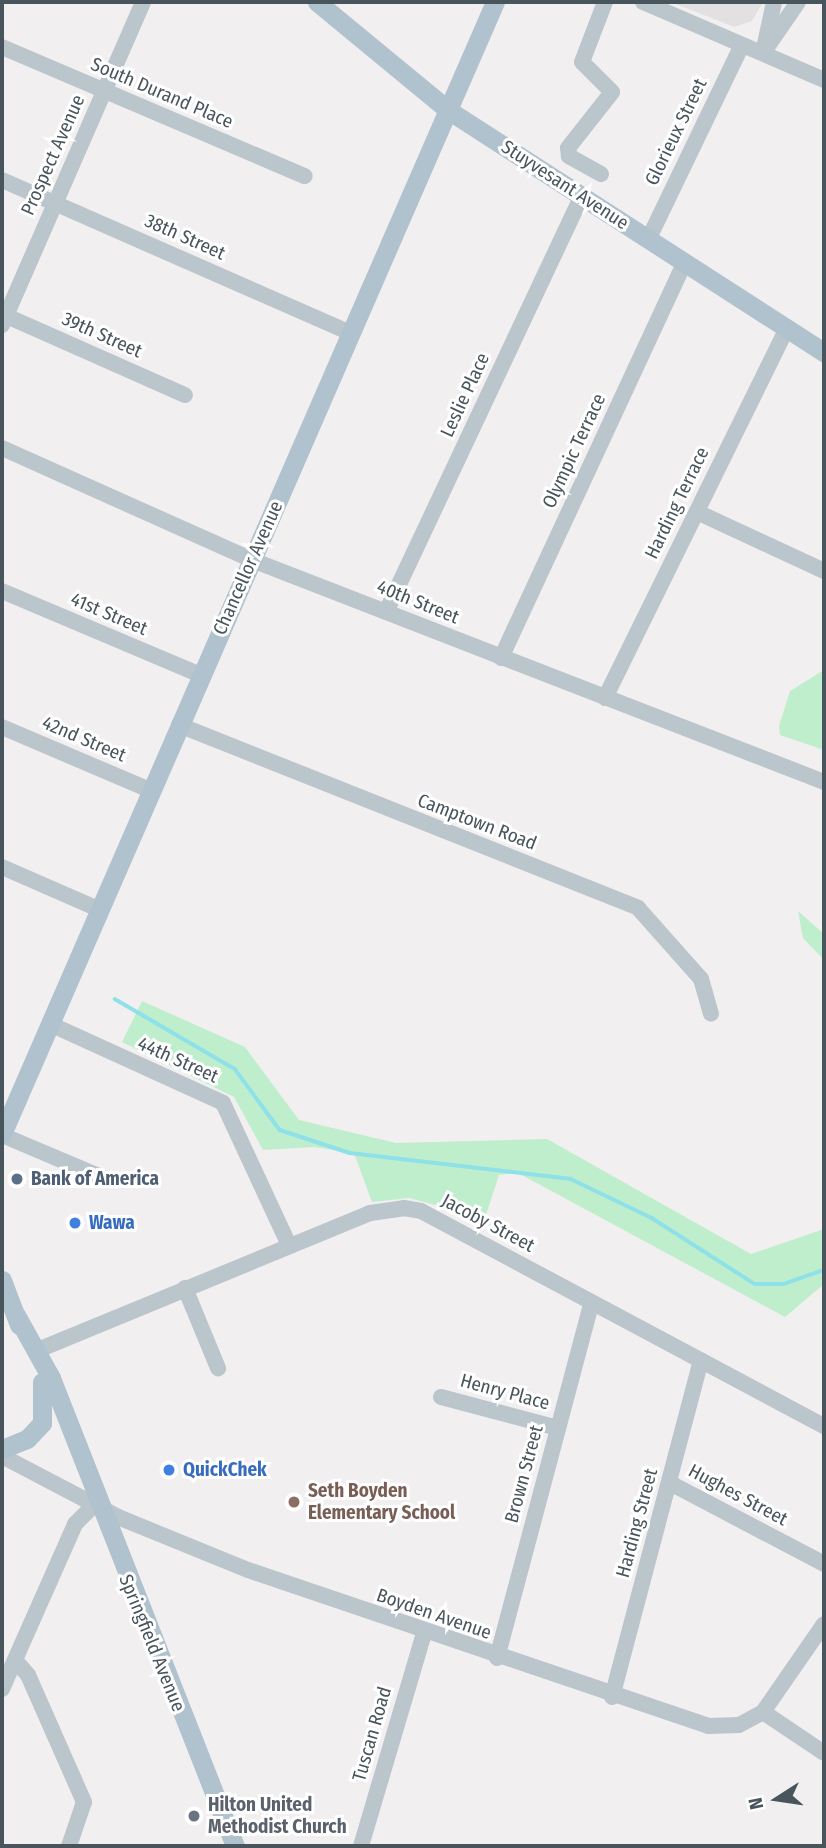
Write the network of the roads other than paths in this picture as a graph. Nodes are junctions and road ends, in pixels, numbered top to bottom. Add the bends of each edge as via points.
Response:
1 (143, 2) edge
2 (317, 2) edge
3 (495, 2) edge
4 (605, 2) edge
5 (643, 2) edge
6 (774, 2) edge
7 (798, 2) edge
8 (742, 45) junction
9 (2, 47) edge
10 (763, 53) junction
11 (824, 80) edge
12 (104, 91) junction
13 (448, 110) junction
14 (601, 174) dead end
15 (305, 177) dead end
16 (2, 180) edge
17 (582, 196) junction
18 (55, 202) junction
19 (649, 238) junction
20 (685, 262) junction
21 (3, 318) edge
22 (787, 328) junction
23 (350, 333) junction
24 (824, 352) edge
25 (185, 395) dead end
26 (2, 448) edge
27 (697, 512) junction
28 (251, 559) junction
29 (824, 571) edge
30 (2, 591) edge
31 (386, 612) junction
32 (501, 658) junction
33 (201, 675) junction
34 (605, 698) junction
35 (179, 725) junction
36 (2, 727) edge
37 (824, 782) edge
38 (150, 790) junction
39 (2, 867) edge
40 (98, 909) junction
41 (711, 1014) dead end
42 (50, 1024) junction
43 (2, 1134) edge
44 (101, 1177) dead end
45 (289, 1245) junction
46 (2, 1280) edge
47 (185, 1288) junction
48 (592, 1302) junction
49 (16, 1315) junction
50 (38, 1350) junction
51 (701, 1361) junction
52 (218, 1368) dead end
53 (42, 1382) junction
54 (441, 1396) dead end
55 (824, 1426) edge
56 (558, 1428) junction
57 (71, 1438) junction
58 (2, 1449) edge
59 (2, 1456) edge
60 (670, 1483) junction
61 (96, 1503) junction
62 (824, 1564) edge
63 (824, 1624) edge
64 (424, 1633) junction
65 (497, 1658) junction
66 (15, 1660) junction
67 (2, 1689) edge
68 (612, 1697) junction
69 (763, 1712) junction
70 (824, 1753) edge
71 (69, 1846) edge
72 (235, 1846) edge
73 (361, 1846) edge

1 - 12 street, Prospect Avenue
2 - 13 main road, Stuyvesant Avenue
3 - 13 main road, Chancellor Avenue
4 - 14 street via 582,62 612,92 568,148 569,156
5 - 8 street
6 - 10 street
7 - 10 street
8 - 10 street
8 - 19 street, Glorieux Street
9 - 12 street, South Durand Place
10 - 11 street
12 - 15 street, South Durand Place
12 - 18 street, Prospect Avenue
13 - 17 main road, Stuyvesant Avenue
13 - 23 main road, Chancellor Avenue
16 - 18 street, 38th Street
17 - 19 main road, Stuyvesant Avenue
17 - 31 street, Leslie Place
18 - 21 street, Prospect Avenue
18 - 23 street, 38th Street
19 - 20 main road, Stuyvesant Avenue
20 - 22 main road, Stuyvesant Avenue
20 - 32 street, Olympic Terrace
21 - 25 street, 39th Street
22 - 24 main road, Stuyvesant Avenue
22 - 27 street, Harding Terrace
23 - 28 main road, Chancellor Avenue
26 - 28 street, 40th Street
27 - 29 street
27 - 34 street, Harding Terrace
28 - 31 street, 40th Street
28 - 33 main road, Chancellor Avenue
30 - 33 street, 41st Street
31 - 32 street, 40th Street
32 - 34 street, 40th Street
33 - 35 main road, Chancellor Avenue
34 - 37 street, 40th Street
35 - 38 main road, Chancellor Avenue
35 - 41 street, Camptown Road via 638,908 701,979
36 - 38 street, 42nd Street
38 - 40 main road, Chancellor Avenue
39 - 40 street
40 - 42 main road, Chancellor Avenue
42 - 43 main road, Chancellor Avenue
42 - 45 street, 44th Street via 223,1103
43 - 44 street
45 - 47 street, Jacoby Street
45 - 48 street, Jacoby Street via 370,1213 404,1208
46 - 49 main road, Springfield Avenue
47 - 50 street, Jacoby Street
47 - 52 street
48 - 51 street, Jacoby Street
48 - 56 street, Brown Street
49 - 50 main road, Springfield Avenue
49 - 53 main road, Springfield Avenue
50 - 57 main road, Springfield Avenue
51 - 55 street, Jacoby Street
51 - 60 street, Harding Street
53 - 57 main road, Springfield Avenue
53 - 58 main road via 42,1423 27,1439
54 - 56 street, Henry Place
56 - 65 street, Brown Street
57 - 61 main road, Springfield Avenue
59 - 61 street, Boyden Avenue
60 - 62 street, Hughes Street
60 - 68 street, Harding Street
61 - 64 street, Boyden Avenue via 181,1543
61 - 66 street via 75,1524
61 - 72 main road, Springfield Avenue
63 - 69 street
64 - 65 street, Boyden Avenue
64 - 73 street, Tuscan Road
65 - 68 street, Boyden Avenue
66 - 67 street
66 - 71 street via 28,1675 84,1802
68 - 69 street, Boyden Avenue via 708,1726 739,1725
69 - 70 street

